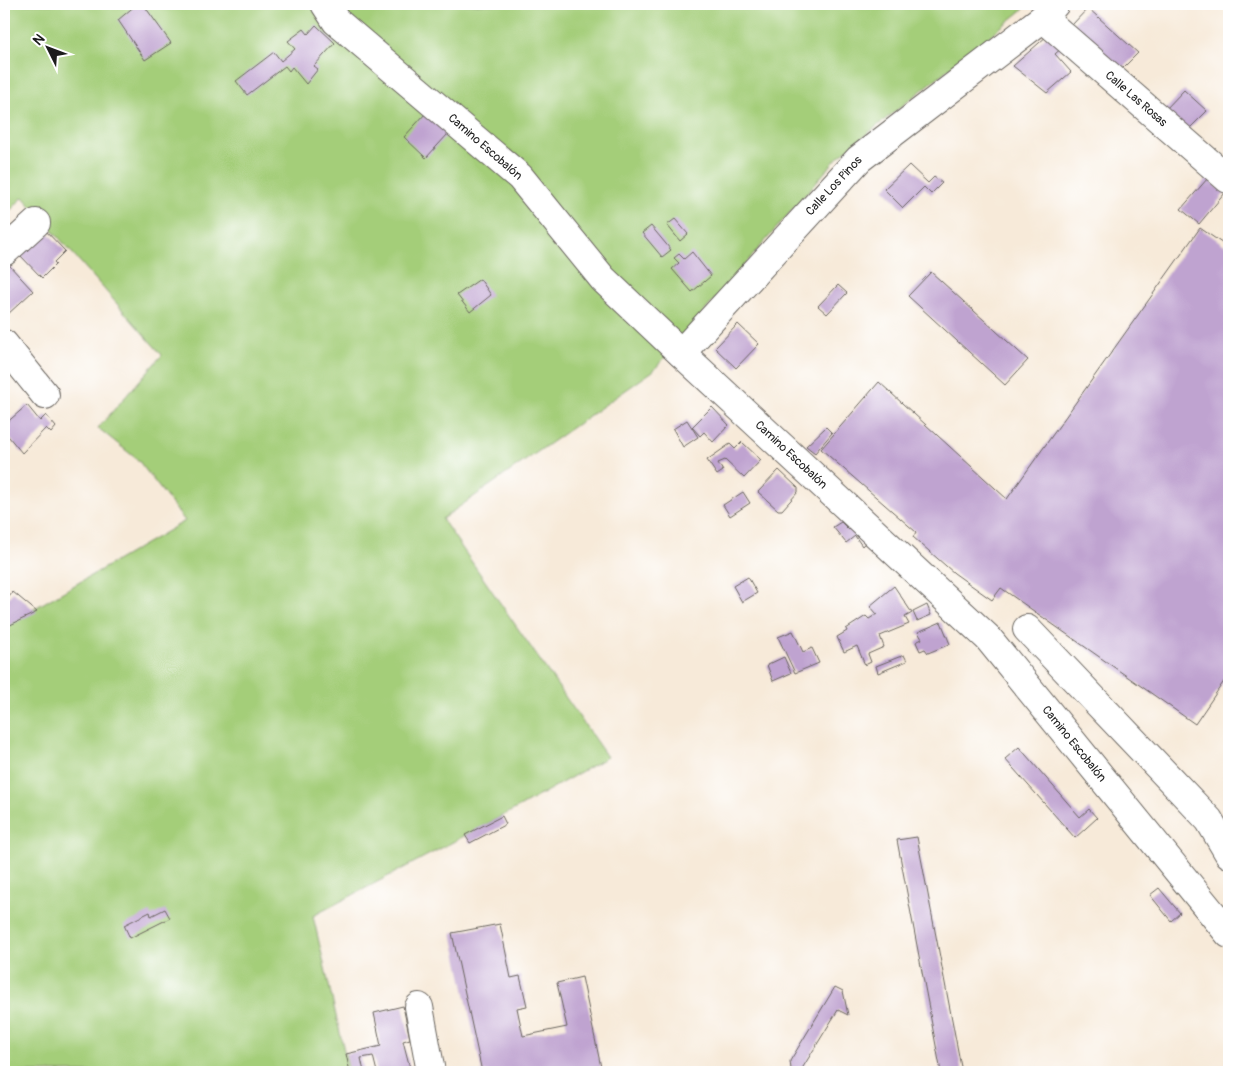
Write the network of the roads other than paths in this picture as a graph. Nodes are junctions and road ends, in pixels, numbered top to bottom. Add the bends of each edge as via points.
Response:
1 (325, 4) edge
2 (1049, 11) edge
3 (1228, 179) edge
4 (36, 223) dead end
5 (4, 252) edge
6 (4, 344) edge
7 (681, 353) junction
8 (45, 394) dead end
9 (1027, 629) dead end
10 (1229, 854) edge
11 (1229, 934) edge
12 (419, 1006) dead end
13 (431, 1072) edge

1 - 7 street, Camino Escobalón via 336,21 520,177 604,280
2 - 3 street, Calle Las Rosas
2 - 7 street, Calle Los Pinos via 859,159
4 - 5 street
6 - 8 street
7 - 11 street, Camino Escobalón via 988,638
9 - 10 street via 1209,820
12 - 13 street

